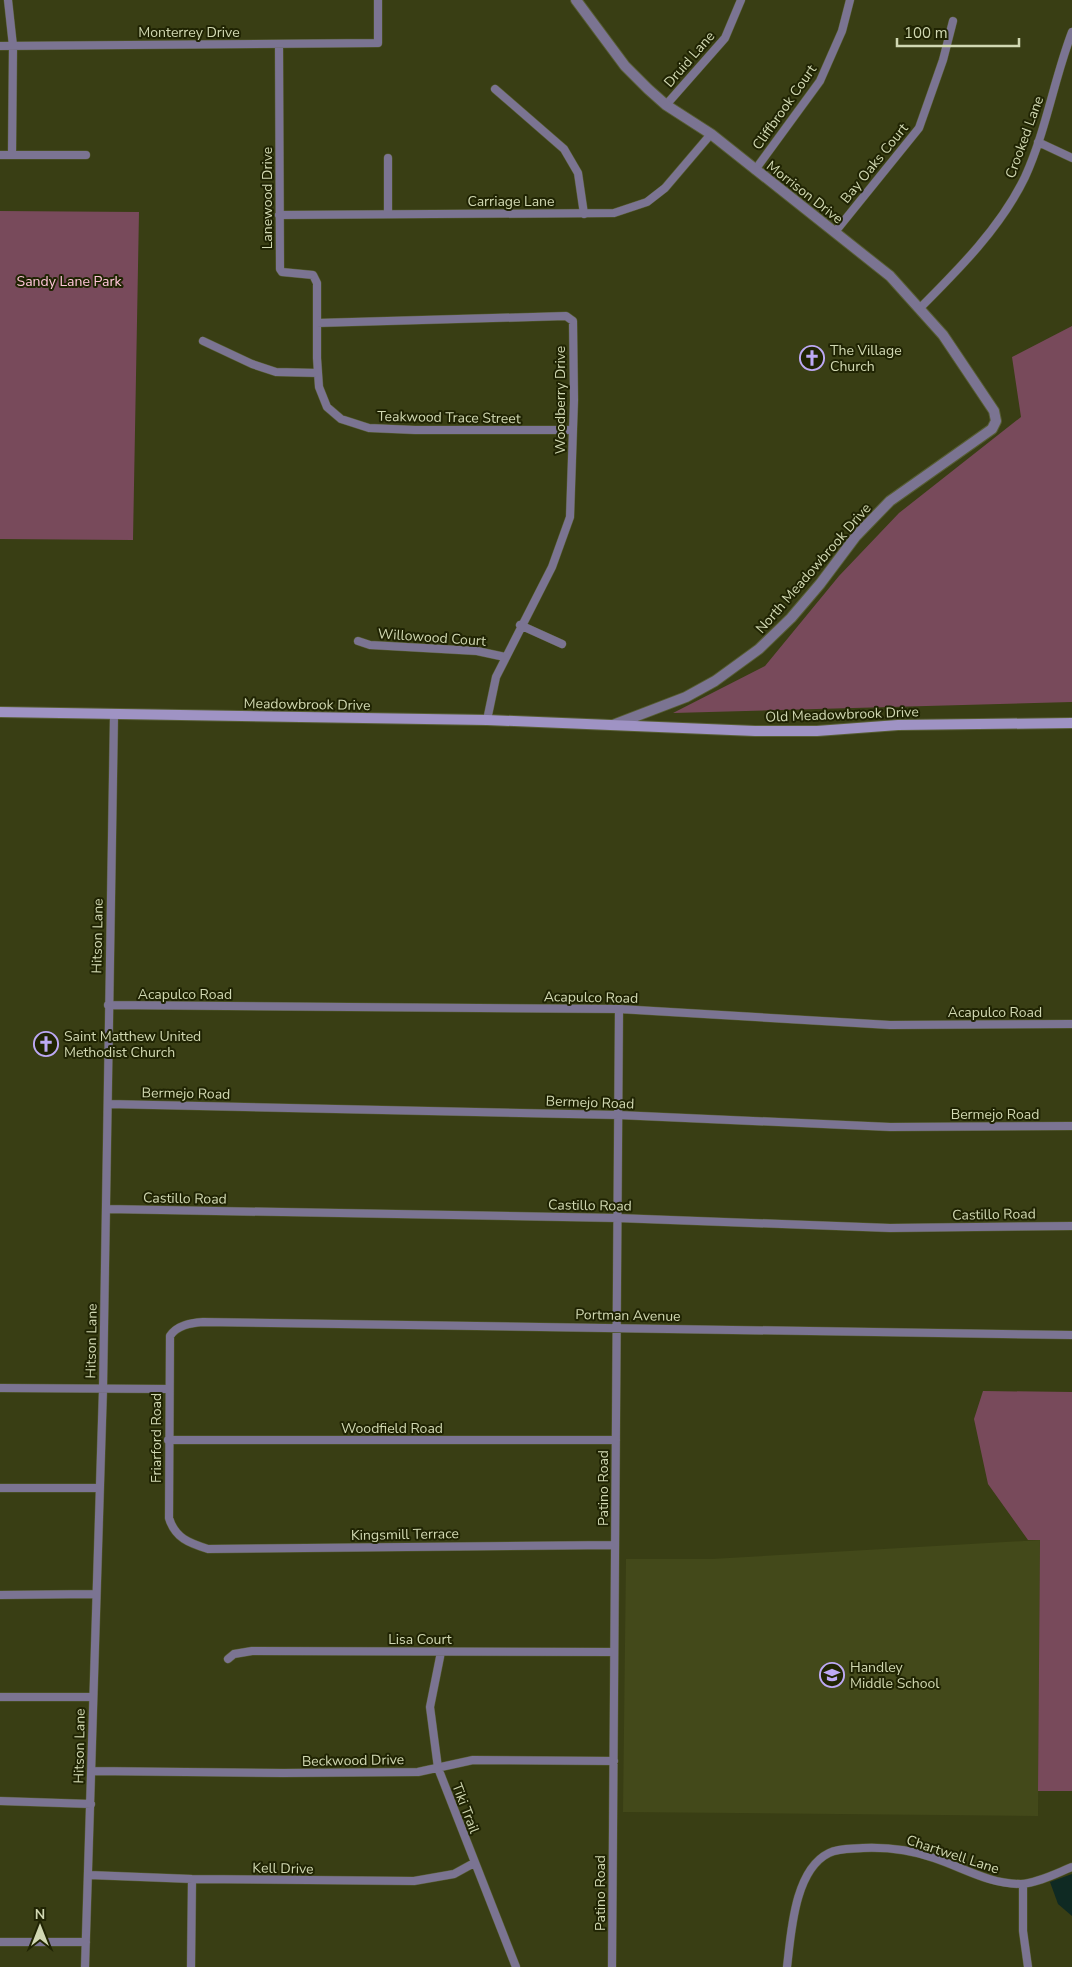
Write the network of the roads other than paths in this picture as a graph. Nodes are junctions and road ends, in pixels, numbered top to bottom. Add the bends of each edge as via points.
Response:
1 (8, 0) edge
2 (378, 0) edge
3 (576, 0) edge
4 (741, 0) edge
5 (850, 0) edge
6 (953, 21) dead end
7 (1072, 32) edge
8 (279, 44) junction
9 (0, 46) edge
10 (13, 46) junction
11 (495, 89) dead end
12 (666, 105) junction
13 (711, 134) junction
14 (1038, 142) junction
15 (0, 154) edge
16 (12, 154) junction
17 (86, 155) dead end
18 (388, 158) dead end
19 (1072, 158) edge
20 (755, 170) junction
21 (388, 214) junction
22 (584, 214) junction
23 (280, 215) junction
24 (835, 232) junction
25 (920, 308) junction
26 (317, 323) junction
27 (203, 341) dead end
28 (318, 373) junction
29 (995, 423) joint
30 (573, 430) junction
31 (520, 625) junction
32 (358, 641) dead end
33 (562, 644) dead end
34 (505, 657) junction
35 (0, 712) edge
36 (114, 715) junction
37 (487, 720) junction
38 (1072, 723) edge
39 (613, 725) junction
40 (108, 1006) junction
41 (619, 1009) junction
42 (1072, 1024) edge
43 (108, 1104) junction
44 (618, 1114) junction
45 (1072, 1126) edge
46 (107, 1209) junction
47 (618, 1218) junction
48 (1072, 1226) edge
49 (183, 1326) joint
50 (617, 1327) junction
51 (1072, 1335) edge
52 (0, 1388) edge
53 (103, 1389) junction
54 (168, 1389) junction
55 (168, 1440) junction
56 (616, 1440) junction
57 (0, 1488) edge
58 (99, 1488) junction
59 (195, 1545) joint
60 (615, 1545) junction
61 (95, 1594) junction
62 (0, 1595) edge
63 (441, 1652) junction
64 (614, 1652) junction
65 (228, 1659) dead end
66 (0, 1697) edge
67 (93, 1697) junction
68 (614, 1761) junction
69 (438, 1768) junction
70 (92, 1771) junction
71 (0, 1801) edge
72 (91, 1804) junction
73 (474, 1863) junction
74 (1072, 1867) edge
75 (89, 1875) junction
76 (192, 1879) junction
77 (1023, 1884) junction
78 (0, 1942) edge
79 (86, 1942) junction
80 (85, 1967) edge
81 (191, 1967) edge
82 (516, 1967) edge
83 (612, 1967) edge
84 (787, 1967) edge
85 (1028, 1967) edge

1 - 10 street
2 - 8 street, Monterrey Drive via 378,43
3 - 12 street, Morrison Drive via 626,66
4 - 12 street, Druid Lane via 724,38
5 - 20 street, Cliffbrook Court via 842,32 820,81
6 - 24 street, Bay Oaks Court via 919,128
7 - 14 street, Crooked Lane
8 - 10 street, Monterrey Drive
8 - 23 street, Lanewood Drive
9 - 10 street, Monterrey Drive
10 - 16 street
11 - 22 street via 564,149 578,173
12 - 13 street, Morrison Drive
13 - 20 street, Morrison Drive
13 - 22 street, Carriage Lane via 665,188 647,202 614,213
14 - 19 street
14 - 25 street, Crooked Lane via 1012,201 975,251
15 - 16 street
16 - 17 street
18 - 21 street
20 - 24 street, Morrison Drive
21 - 22 street, Carriage Lane
21 - 23 street, Carriage Lane
23 - 26 street, Lanewood Drive via 280,269 282,272 314,275
24 - 25 street, Morrison Drive via 890,276
25 - 29 street, Morrison Drive via 971,376 994,412
26 - 28 street, Teakwood Trace Street
26 - 30 street, Woodberry Drive via 571,318
27 - 28 street via 276,372
28 - 30 street, Teakwood Trace Street via 323,400 332,413 369,428
29 - 39 street, North Meadowbrook Drive via 992,429 890,500 856,536 791,618 759,649 715,681 686,697
30 - 31 street, Woodberry Drive via 572,501 568,525 552,567
31 - 33 street
31 - 34 street, Woodberry Drive
32 - 34 street, Willowood Court via 370,645 477,651
34 - 37 street, Woodberry Drive via 496,677
35 - 36 main road, Meadowbrook Drive
36 - 37 main road, Meadowbrook Drive
36 - 40 street, Hitson Lane
37 - 39 main road, Meadowbrook Drive
38 - 39 main road, Old Meadowbrook Drive via 898,725 817,731
40 - 41 street, Acapulco Road
40 - 43 street, Hitson Lane
41 - 42 street, Acapulco Road via 890,1025
41 - 44 street, Patino Road
43 - 44 street, Bermejo Road
43 - 46 street, Hitson Lane
44 - 45 street, Bermejo Road via 890,1127
44 - 47 street, Patino Road
46 - 47 street, Castillo Road
46 - 53 street, Hitson Lane
47 - 48 street, Castillo Road via 890,1228
47 - 50 street, Patino Road
49 - 50 street, Portman Avenue via 204,1322
49 - 54 street, Friarford Road via 170,1336
50 - 51 street, Portman Avenue
50 - 56 street, Patino Road
52 - 53 street
53 - 54 street
53 - 58 street, Hitson Lane
54 - 55 street, Friarford Road
55 - 56 street, Woodfield Road
55 - 59 street, Friarford Road via 169,1518 181,1539
56 - 60 street, Patino Road
57 - 58 street
58 - 61 street, Hitson Lane
59 - 60 street, Kingsmill Terrace via 208,1549
60 - 64 street, Patino Road
61 - 62 street
61 - 67 street, Hitson Lane
63 - 64 street, Lisa Court
63 - 65 street, Lisa Court via 252,1651 234,1654
63 - 69 street, Tiki Trail via 430,1707
64 - 68 street, Patino Road
66 - 67 street
67 - 70 street, Hitson Lane
68 - 69 street, Beckwood Drive via 474,1760
68 - 83 street, Patino Road
69 - 70 street, Beckwood Drive via 418,1772 283,1774
69 - 73 street, Tiki Trail
70 - 72 street, Hitson Lane
71 - 72 street
72 - 75 street, Hitson Lane
73 - 76 street, Kell Drive via 454,1874 414,1881
73 - 82 street, Tiki Trail
74 - 77 street, Chartwell Lane
75 - 76 street, Kell Drive
75 - 79 street, Hitson Lane
76 - 81 street
77 - 84 street, Chartwell Lane via 997,1882 902,1849 846,1849 829,1853 812,1870 799,1894
77 - 85 street
78 - 79 street
79 - 80 street, Hitson Lane

